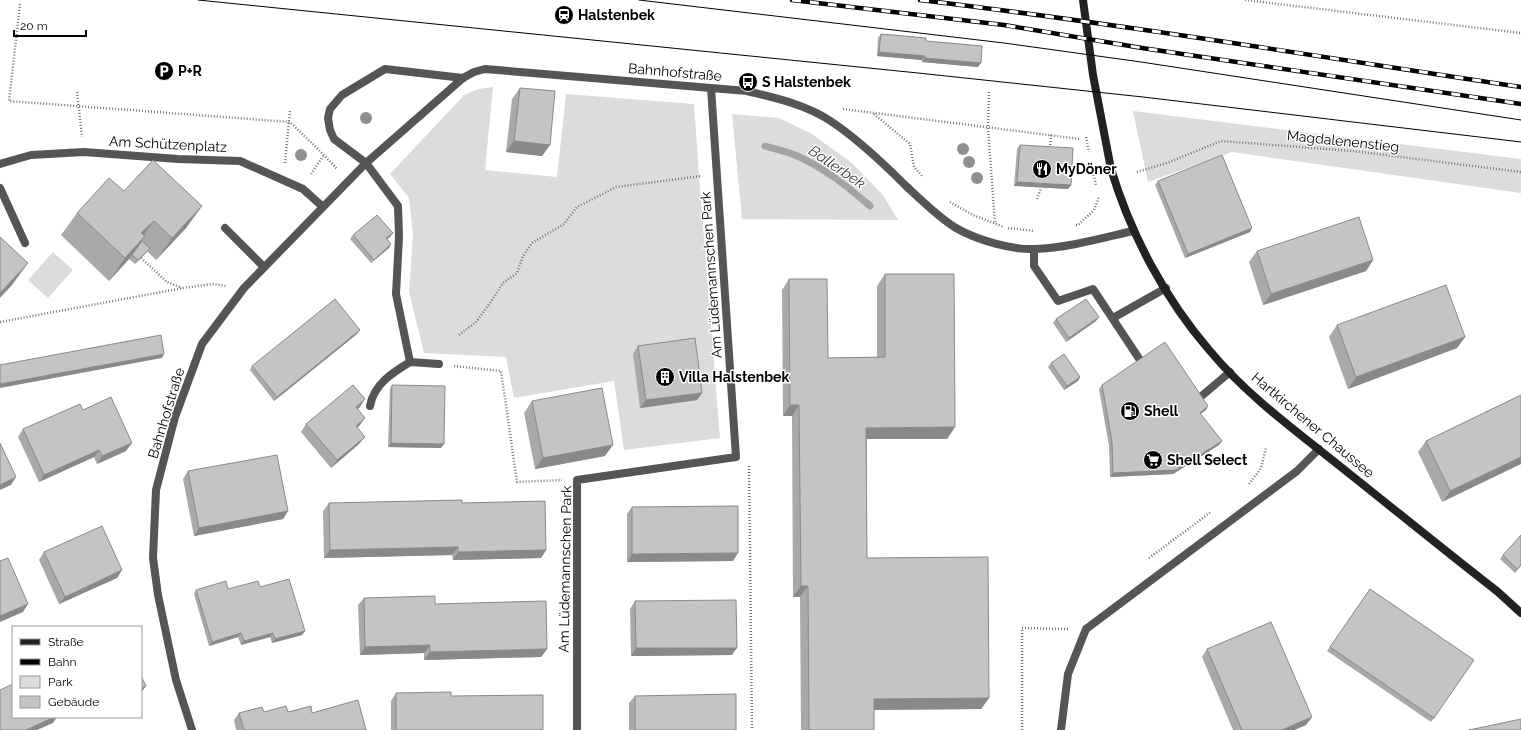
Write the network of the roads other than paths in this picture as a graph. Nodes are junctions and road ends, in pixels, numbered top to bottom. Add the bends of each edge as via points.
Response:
1 (1083, 0) edge
2 (463, 78) junction
3 (711, 88) junction
4 (366, 163) junction
5 (0, 164) edge
6 (0, 188) edge
7 (323, 208) junction
8 (225, 228) dead end
9 (1133, 231) junction
10 (25, 243) dead end
11 (1034, 249) junction
12 (264, 267) junction
13 (1166, 288) junction
14 (1113, 318) junction
15 (1140, 360) edge
16 (410, 362) junction
17 (439, 364) road end
18 (1230, 372) junction
19 (1198, 398) edge
20 (370, 406) dead end
21 (1319, 449) junction
22 (1521, 613) edge
23 (192, 730) edge
24 (577, 730) edge
25 (1060, 730) edge

1 - 9 main road, Hartkirchener Chaussee via 1093,74 1111,169
2 - 3 street, Bahnhofstraße via 485,69
2 - 4 street, Bahnhofstraße
2 - 4 street via 385,69 342,95 330,109 330,130 334,139
3 - 11 street, Bahnhofstraße via 747,91 804,107 829,120 857,141 926,205 956,228 996,245
3 - 24 street, Am Lüdemannschen Park via 736,457 577,480
4 - 7 street, Bahnhofstraße
4 - 16 street via 398,206 396,294
5 - 7 street, Am Schützenplatz via 31,155 84,152 240,161 303,189
6 - 10 street
7 - 12 street, Bahnhofstraße
8 - 12 street
9 - 11 street, Bahnhofstraße via 1077,244
9 - 13 main road, Hartkirchener Chaussee
11 - 14 street via 1034,266 1058,301 1093,289
12 - 23 street, Bahnhofstraße via 244,288 202,344 175,417 156,490 153,558 158,595 176,680
13 - 14 street
13 - 18 main road, Hartkirchener Chaussee via 1210,352
14 - 15 street
16 - 17 street
16 - 20 street via 391,373 372,395
18 - 19 street
18 - 21 main road, Hartkirchener Chaussee via 1274,413
21 - 22 main road, Hartkirchener Chaussee
21 - 25 street via 1297,471 1086,629 1068,674

